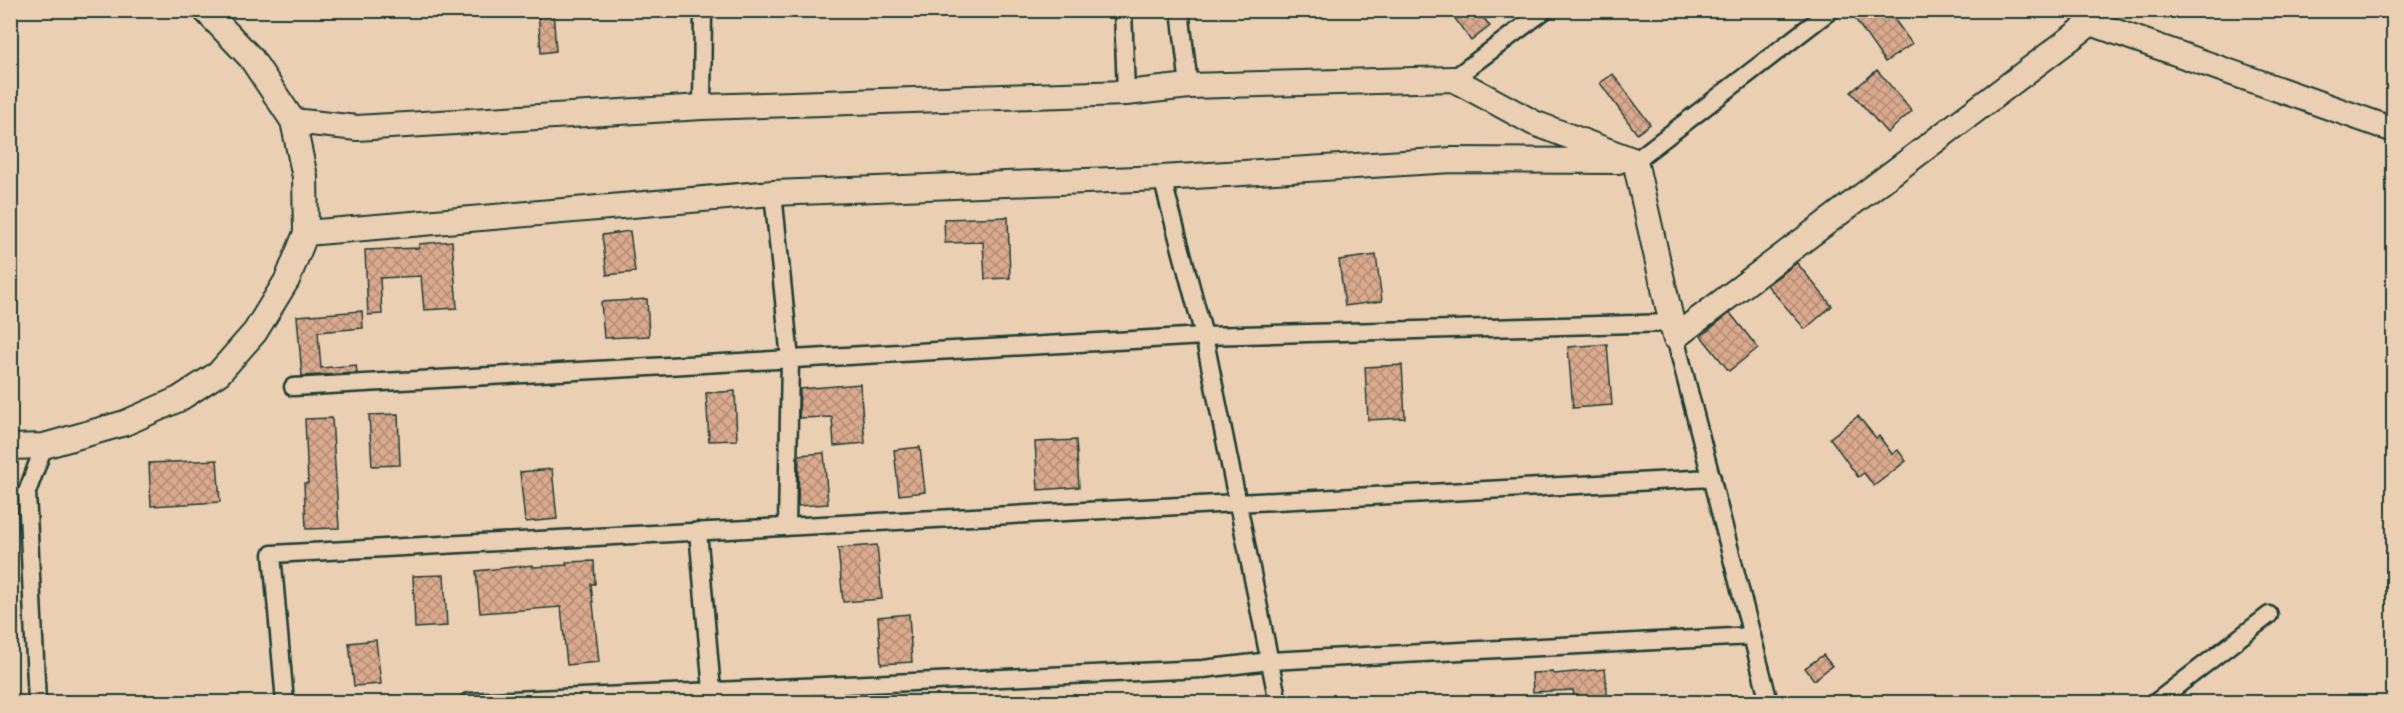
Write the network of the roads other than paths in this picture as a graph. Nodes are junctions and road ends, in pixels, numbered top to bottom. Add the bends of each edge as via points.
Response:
1 (205, 10) edge
2 (703, 10) edge
3 (1123, 10) edge
4 (1180, 10) edge
5 (1545, 10) edge
6 (1831, 10) edge
7 (1453, 79) junction
8 (1189, 86) junction
9 (1126, 93) junction
10 (702, 107) junction
11 (293, 122) junction
12 (2394, 130) edge
13 (1635, 161) junction
14 (1162, 178) junction
15 (773, 193) junction
16 (306, 233) junction
17 (1673, 330) junction
18 (1204, 336) junction
19 (790, 359) junction
20 (293, 387) dead end
21 (44, 446) junction
22 (10, 447) edge
23 (1712, 478) junction
24 (1237, 502) junction
25 (787, 526) junction
26 (698, 531) junction
27 (2269, 615) dead end
28 (1752, 636) junction
29 (1270, 661) junction
30 (713, 697) edge
31 (37, 702) edge
32 (285, 702) edge
33 (468, 702) edge
34 (1278, 702) edge
35 (1769, 702) edge
36 (2156, 702) edge

1 - 11 street via 251,58
2 - 10 street
3 - 9 street
4 - 8 street
5 - 7 street
6 - 13 street
7 - 8 street
7 - 13 street via 1534,123
8 - 9 street
9 - 10 street
10 - 11 street via 357,128
11 - 16 street via 305,177
12 - 17 street via 2091,23
13 - 14 street via 1452,160
13 - 17 street
14 - 15 street
14 - 18 street
15 - 16 street
15 - 19 street
16 - 21 street via 287,280 255,332 219,373 179,399 125,423
17 - 18 street
17 - 23 street
18 - 19 street
18 - 24 street
19 - 20 street
19 - 25 street
21 - 22 street
21 - 31 street via 27,492
23 - 24 street
23 - 28 street
24 - 25 street
24 - 29 street
25 - 26 street
26 - 30 street
26 - 32 street via 272,554
27 - 36 street
28 - 29 street
28 - 35 street
29 - 30 street via 1203,669
29 - 34 street
30 - 33 street

